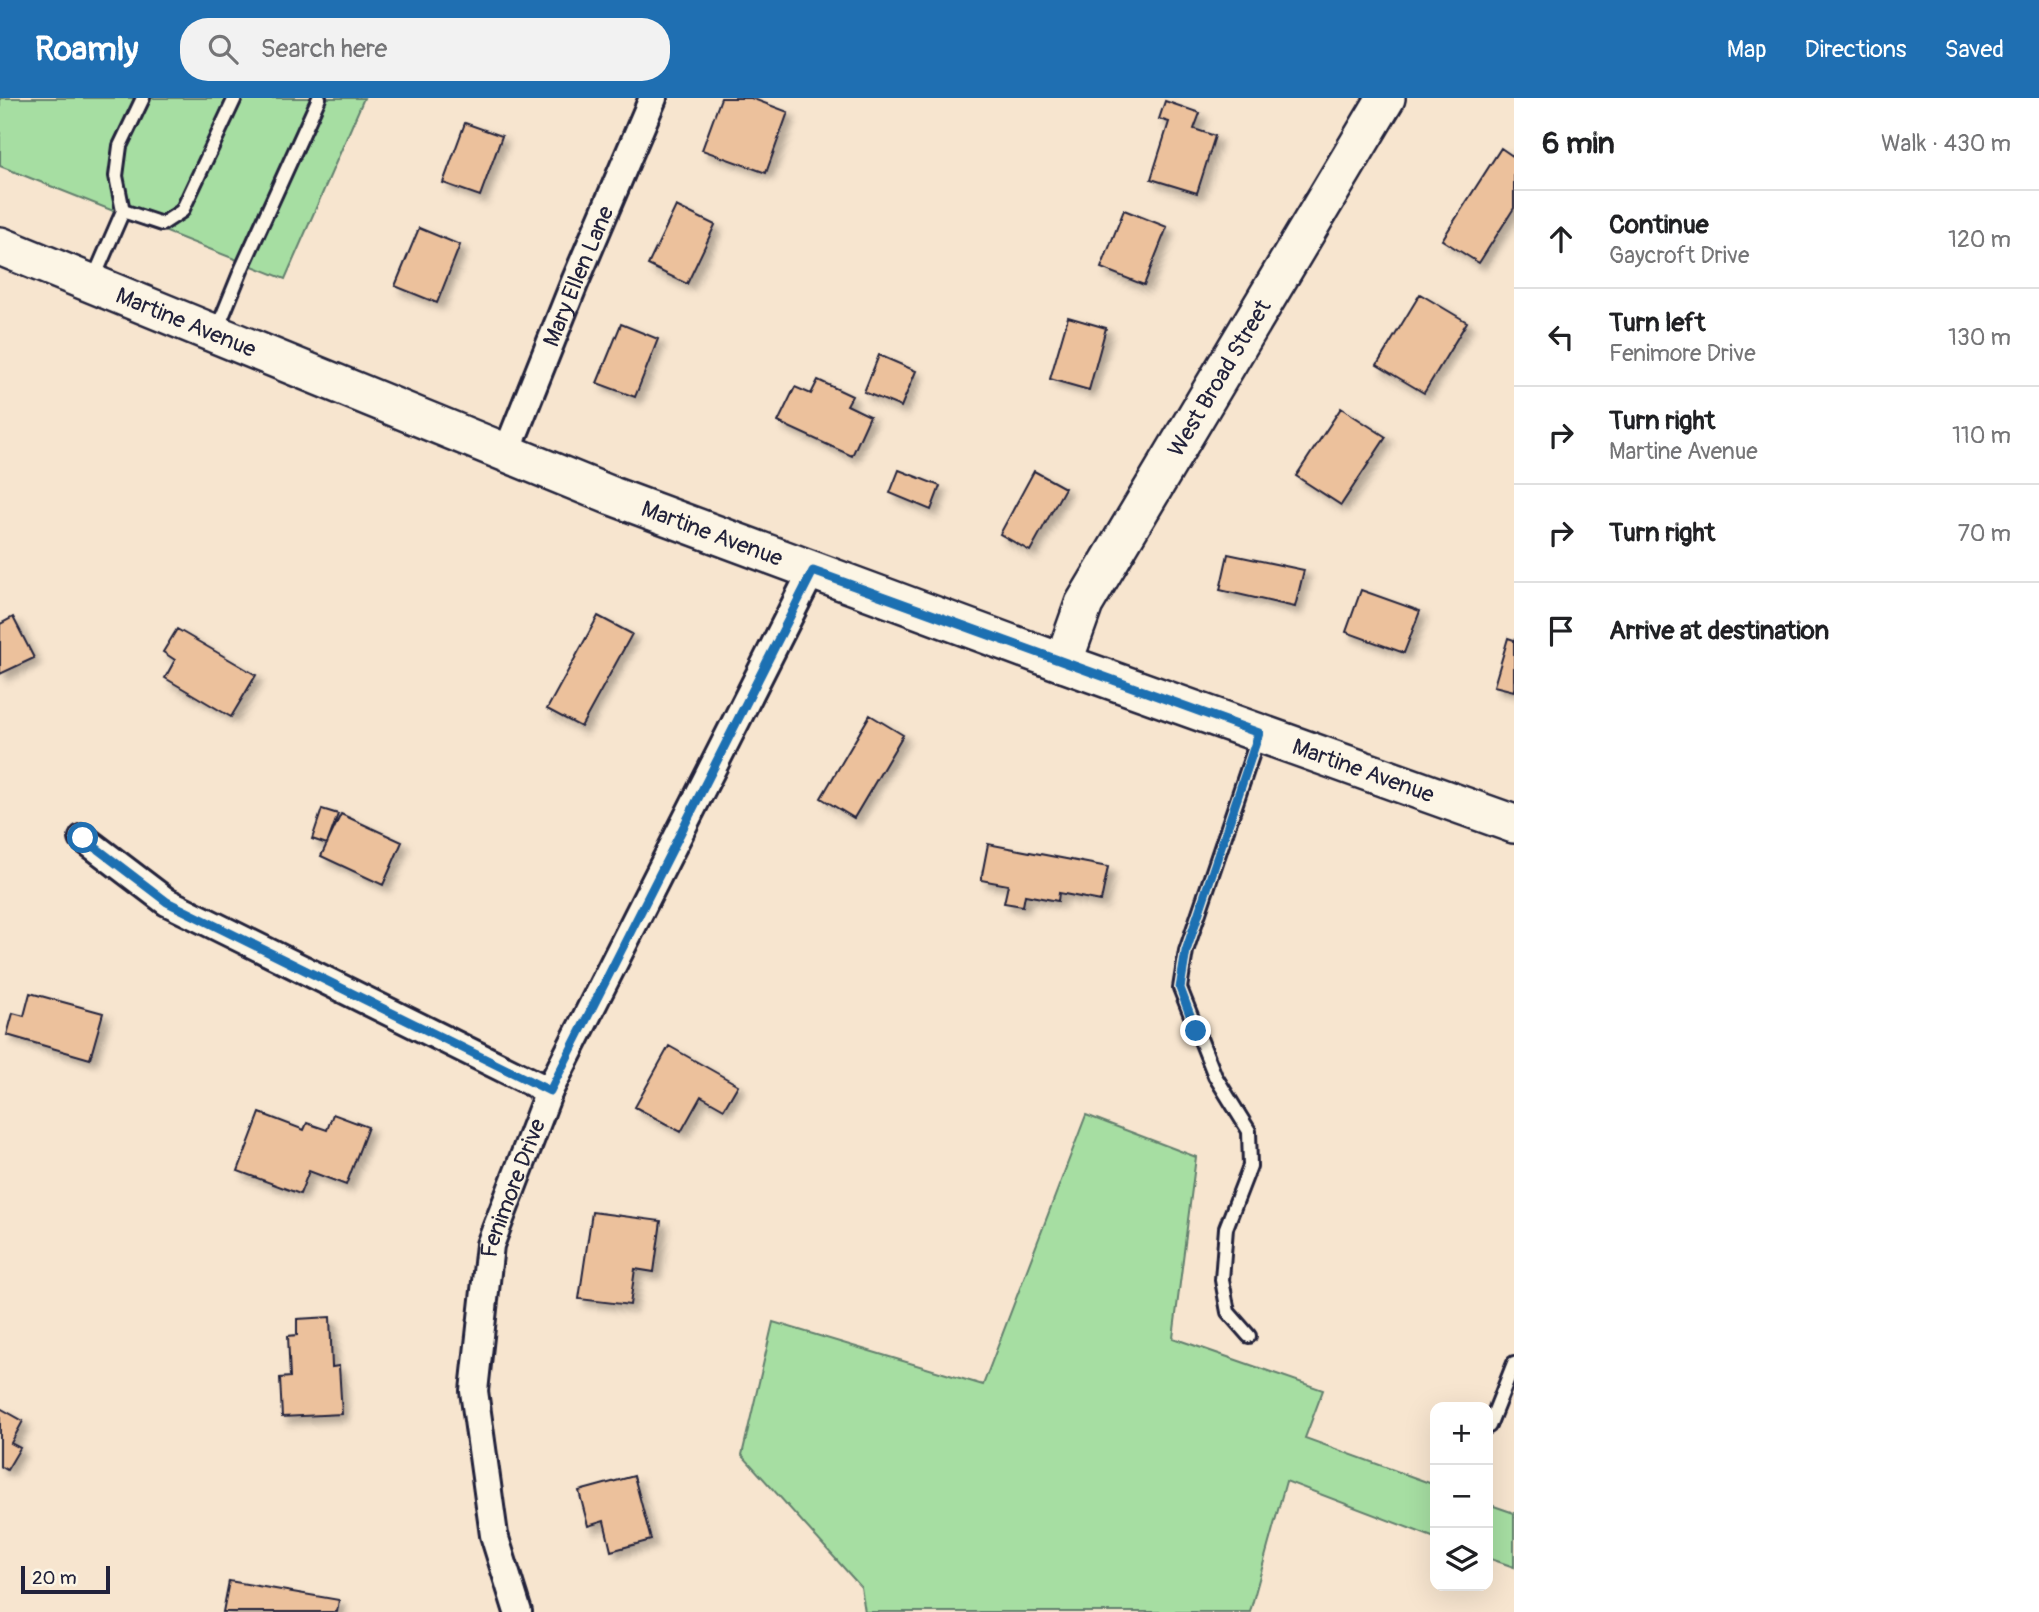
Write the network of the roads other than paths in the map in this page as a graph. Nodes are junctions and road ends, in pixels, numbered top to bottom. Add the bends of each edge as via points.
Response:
1 (143, 98) edge
2 (236, 98) edge
3 (319, 98) edge
4 (653, 98) edge
5 (1386, 98) edge
6 (123, 211) junction
7 (0, 246) edge
8 (91, 284) junction
9 (215, 334) junction
10 (506, 454) junction
11 (813, 571) junction
12 (1063, 663) junction
13 (1259, 733) junction
14 (1514, 824) edge
15 (83, 838) dead end
16 (550, 1091) junction
17 (1249, 1336) dead end
18 (1514, 1363) edge
19 (1493, 1416) edge
20 (518, 1612) edge

1 - 6 lane via 120,146 116,176
2 - 6 lane via 182,211 162,224
3 - 9 lane
4 - 10 street, Mary Ellen Lane
5 - 12 main road, West Broad Street via 1084,604
6 - 8 lane
7 - 8 main road, Martine Avenue
8 - 9 main road, Martine Avenue
9 - 10 main road, Martine Avenue
10 - 11 main road, Martine Avenue
11 - 12 main road, Martine Avenue
11 - 16 street, Fenimore Drive
12 - 13 main road, Martine Avenue
13 - 14 main road, Martine Avenue
13 - 17 lane via 1186,951 1180,988 1215,1076 1250,1131 1250,1166 1226,1228 1222,1280 1228,1312
15 - 16 street via 167,902
16 - 20 street, Fenimore Drive via 490,1245 474,1391 494,1535
18 - 19 lane

